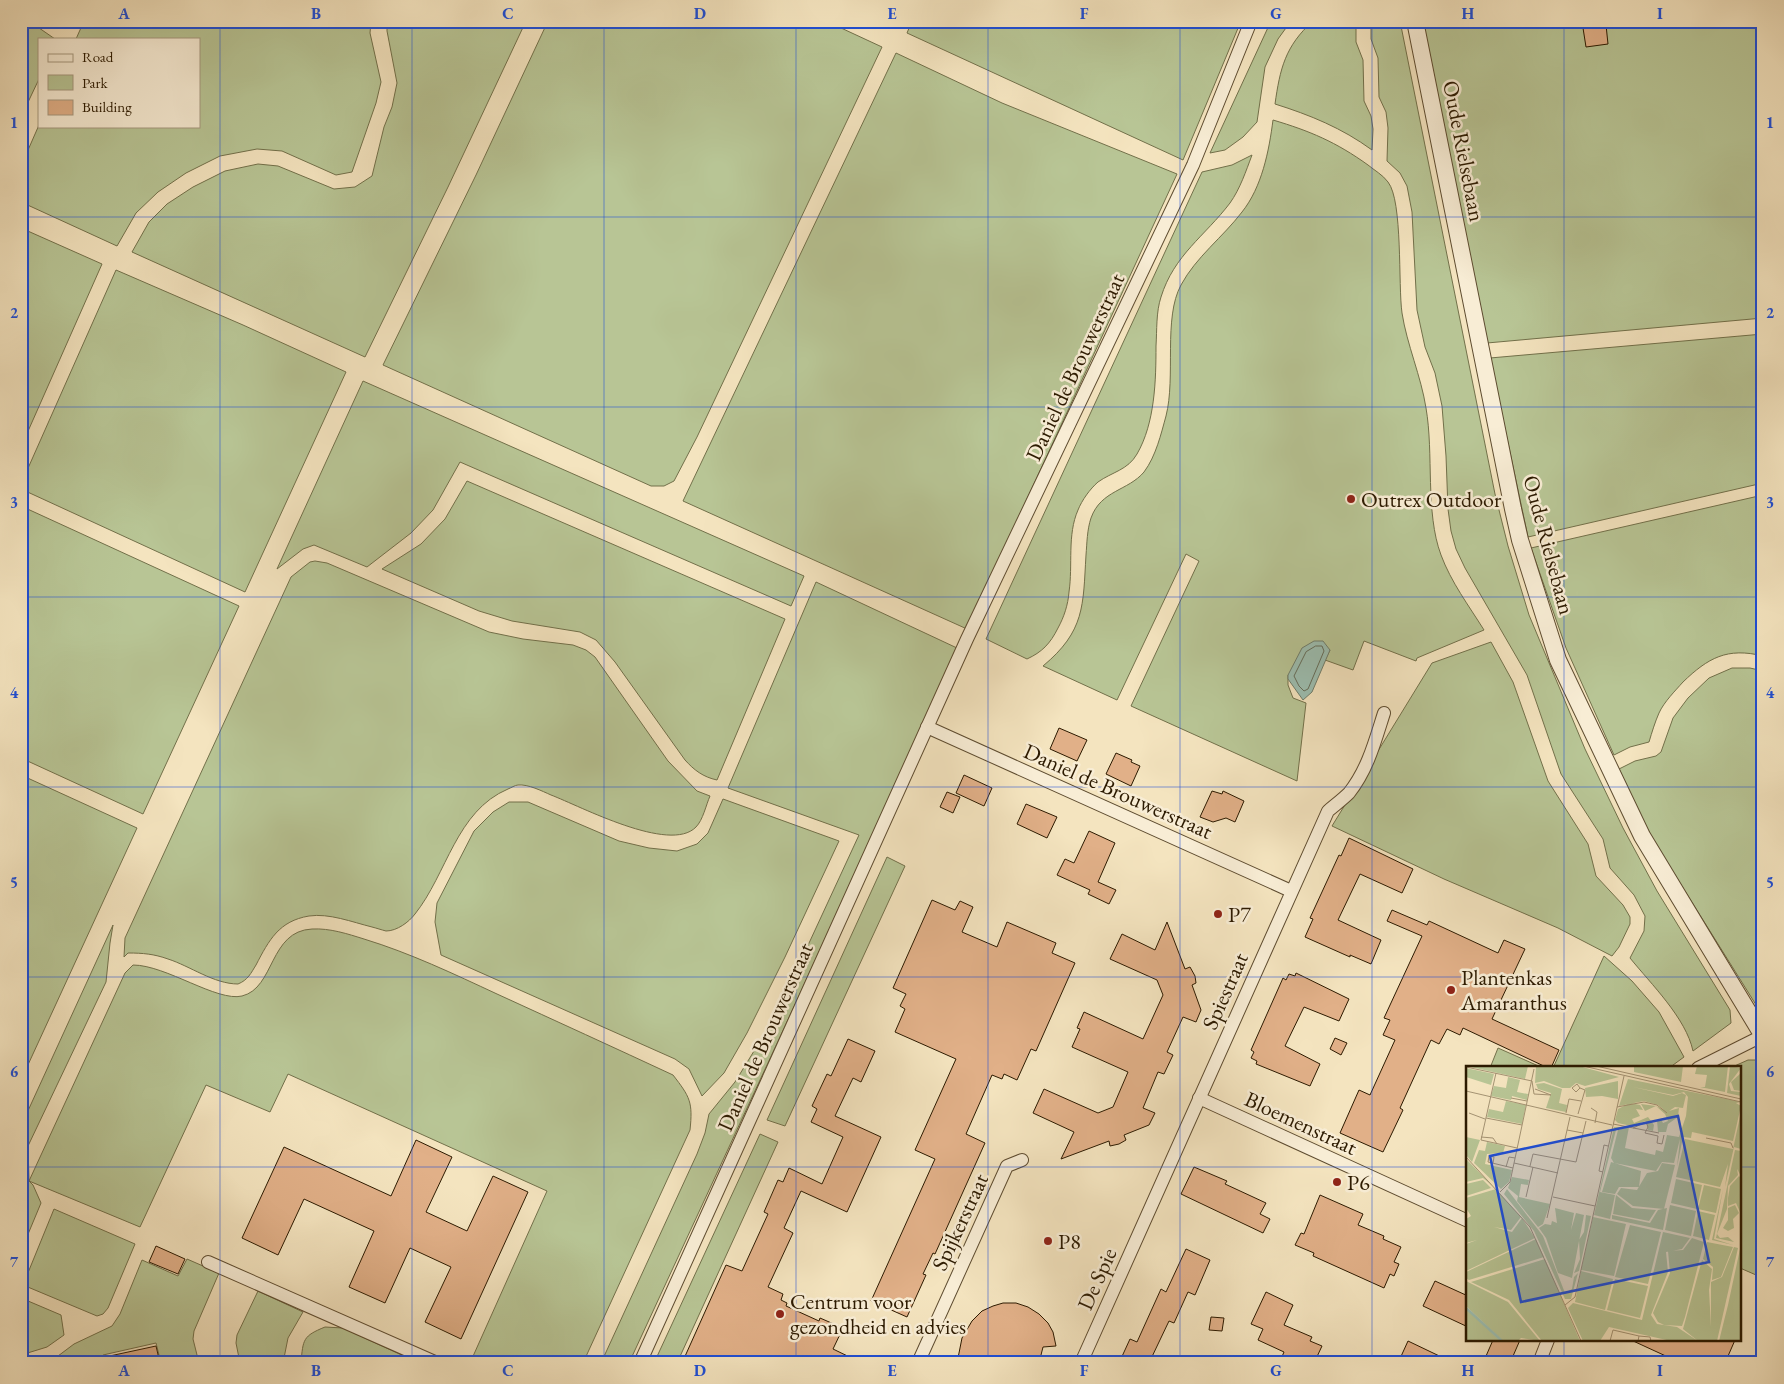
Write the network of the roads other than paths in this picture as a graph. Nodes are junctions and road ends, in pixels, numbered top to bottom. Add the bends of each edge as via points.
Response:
1 (1251, 21) edge
2 (1415, 21) edge
3 (1384, 713) dead end
4 (927, 727) junction
5 (1291, 891) junction
6 (1762, 1036) edge
7 (1702, 1066) edge
8 (1199, 1098) junction
9 (1022, 1160) dead end
10 (1148, 1211) joint
11 (1466, 1220) edge
12 (208, 1262) dead end
13 (1547, 1342) edge
14 (437, 1363) edge
15 (640, 1363) edge
16 (918, 1363) edge
17 (1081, 1363) edge
18 (1539, 1363) edge

1 - 4 street, Daniel de Brouwerstraat via 1193,165
2 - 6 street, Oude Rielsebaan via 1513,509 1558,660 1642,836
3 - 5 street, Spiestraat via 1363,772 1348,794 1328,811
4 - 5 street, Daniel de Brouwerstraat
4 - 15 street, Daniel de Brouwerstraat
5 - 8 street, Spiestraat
6 - 7 street
8 - 10 street, Spiestraat
8 - 11 street, Bloemenstraat
9 - 16 street, Spijkerstraat via 1007,1166
10 - 17 street, De Spie
12 - 14 street
13 - 18 street

